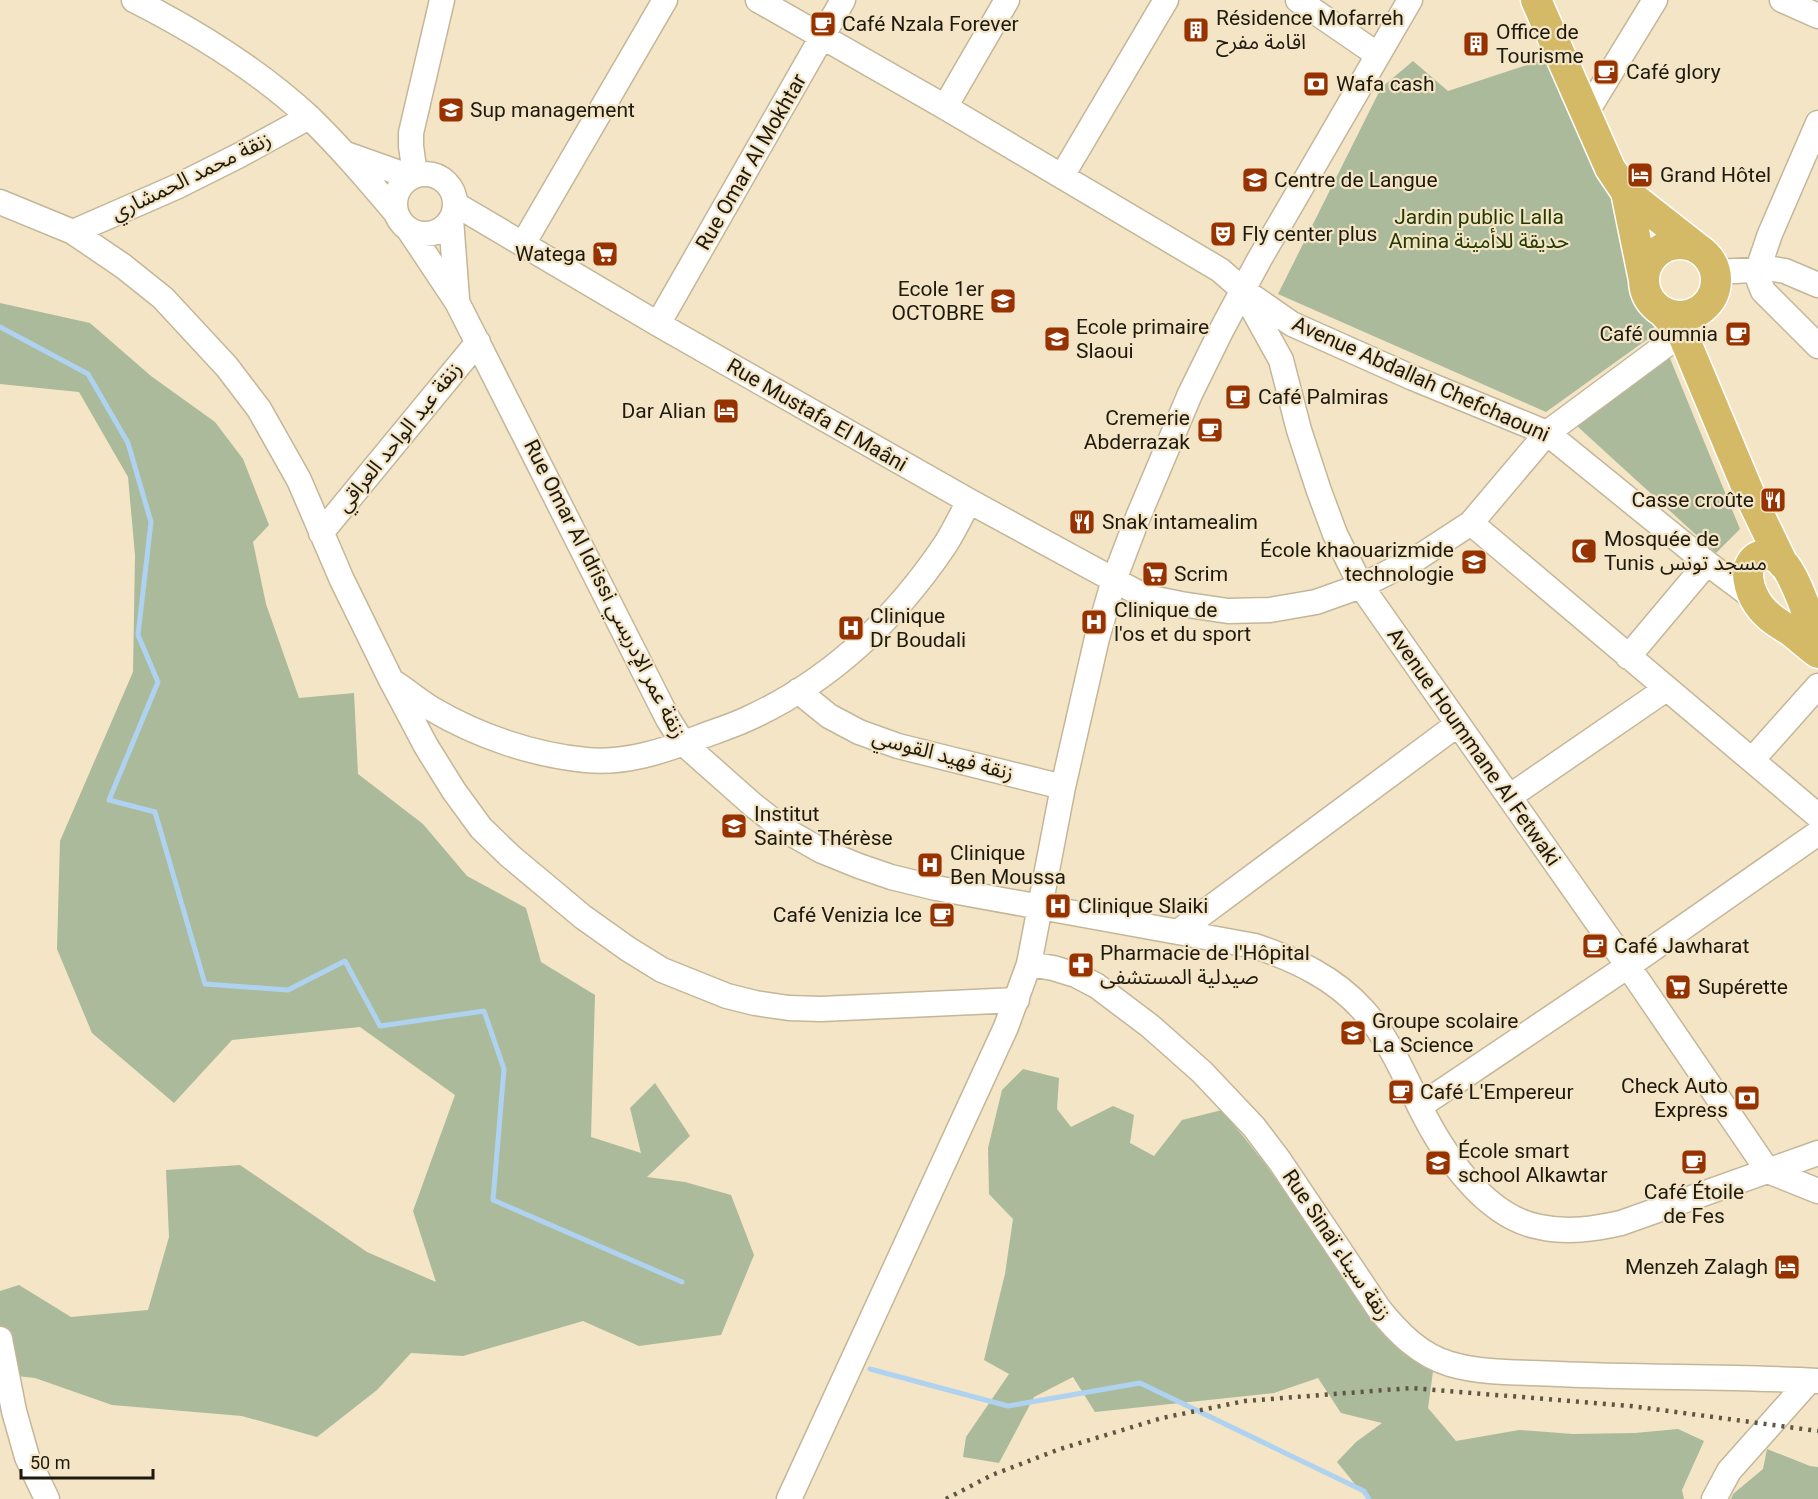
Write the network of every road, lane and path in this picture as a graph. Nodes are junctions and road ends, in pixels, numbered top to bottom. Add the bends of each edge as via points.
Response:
1 (134, 0) edge
2 (442, 0) edge
3 (665, 0) edge
4 (758, 0) edge
5 (843, 0) edge
6 (1007, 0) edge
7 (1166, 0) edge
8 (1298, 0) edge
9 (1410, 0) edge
10 (1524, 0) edge
11 (1536, 0) edge
12 (1655, 0) edge
13 (1782, 0) edge
14 (1818, 16) edge
15 (1549, 32) junction
16 (823, 38) junction
17 (1378, 55) junction
18 (945, 107) junction
19 (1586, 113) junction
20 (309, 117) junction
21 (1818, 123) edge
22 (344, 153) junction
23 (413, 176) junction
24 (1062, 176) junction
25 (1626, 192) junction
26 (0, 202) edge
27 (453, 211) junction
28 (402, 221) junction
29 (73, 232) junction
30 (523, 244) junction
31 (1696, 247) junction
32 (1758, 269) junction
33 (1715, 272) junction
34 (1644, 280) junction
35 (1818, 285) edge
36 (1243, 290) junction
37 (457, 302) junction
38 (1678, 320) junction
39 (658, 324) junction
40 (478, 342) junction
41 (1818, 346) edge
42 (1547, 433) junction
43 (969, 501) junction
44 (1471, 523) junction
45 (321, 533) junction
46 (1764, 560) junction
47 (1707, 563) junction
48 (1114, 580) junction
49 (1361, 586) junction
50 (1755, 599) junction
51 (1797, 621) junction
52 (1818, 642) edge
53 (1818, 653) edge
54 (1628, 657) junction
55 (391, 680) junction
56 (1818, 686) edge
57 (1666, 689) junction
58 (798, 692) junction
59 (1458, 724) junction
60 (683, 743) junction
61 (1752, 760) junction
62 (1063, 787) junction
63 (1509, 797) junction
64 (1818, 816) edge
65 (1818, 833) edge
66 (1041, 908) junction
67 (1178, 932) junction
68 (1029, 964) junction
69 (1628, 966) junction
70 (1017, 1000) junction
71 (1420, 1106) junction
72 (1818, 1153) edge
73 (1768, 1171) junction
74 (1818, 1191) edge
75 (0, 1339) edge
76 (1813, 1381) edge
77 (7, 1408) edge
78 (47, 1499) edge
79 (789, 1499) edge
80 (1714, 1499) edge

1 - 20 street, Rue Omar Al Idrissi زنقة عمر الإدريسي via 238,62
2 - 23 street via 411,134
3 - 30 street
4 - 16 street
5 - 16 street, Rue Omar Al Mokhtar
6 - 18 street
7 - 24 street
8 - 17 street
9 - 17 street
10 - 15 street
11 - 15 main road
12 - 19 street
13 - 14 street
15 - 19 main road
16 - 18 street
16 - 39 street, Rue Omar Al Mokhtar
17 - 36 street
18 - 24 street
19 - 25 main road via 1610,168
20 - 22 street, Rue Omar Al Idrissi زنقة عمر الإدريسي
20 - 29 street, زنقة محمد الحمشاري via 176,187
21 - 32 street
22 - 23 street, Rue Omar Al Idrissi زنقة عمر الإدريسي
22 - 28 street, Rue Omar Al Idrissi زنقة عمر الإدريسي
23 - 27 street via 429,174 442,180 452,190
23 - 28 street via 395,199
24 - 36 street via 1220,270
25 - 31 main road
25 - 34 main road
26 - 29 street
27 - 28 street via 446,225 432,233 424,234
27 - 30 street, Rue Mustafa El Maâni
27 - 37 street, Rue Omar Al Idrissi زنقة عمر الإدريسي
28 - 37 street, Rue Omar Al Idrissi زنقة عمر الإدريسي
29 - 45 street via 163,298 227,367 259,409 294,471
30 - 39 street, Rue Mustafa El Maâni
31 - 33 main road via 1708,256
31 - 34 main road via 1678,244 1661,249 1649,263
32 - 33 street
32 - 35 street via 1785,271
32 - 41 street via 1763,291
33 - 38 main road via 1711,299
34 - 38 main road via 1649,298
36 - 42 street, Avenue Abdallah Chefchaouni via 1292,324
36 - 48 street via 1190,394
36 - 49 street, Avenue Hoummane Al Fetwaki via 1281,360 1319,490
37 - 40 street, Rue Omar Al Idrissi زنقة عمر الإدريسي
38 - 42 street, Rue Mustafa El Maâni
38 - 46 main road via 1752,500
39 - 43 street, Rue Mustafa El Maâni
40 - 45 street, زنقة عبد الواحد العراقي
40 - 60 street, Rue Omar Al Idrissi زنقة عمر الإدريسي
42 - 44 street, Rue Mustafa El Maâni
42 - 47 street, Avenue Abdallah Chefchaouni
43 - 48 street, Rue Mustafa El Maâni
43 - 58 street via 945,543 898,606 852,652
44 - 49 street, Rue Mustafa El Maâni via 1419,557
44 - 54 street
45 - 55 street
46 - 47 street
46 - 50 main road via 1748,573
46 - 51 main road via 1803,603
47 - 50 street, Avenue Abdallah Chefchaouni
47 - 54 street
48 - 49 street, Rue Mustafa El Maâni via 1146,597 1228,611 1270,610 1316,602
48 - 62 street
49 - 59 street, Avenue Hoummane Al Fetwaki
50 - 51 main road via 1772,620
51 - 52 main road
51 - 53 main road
54 - 57 street
55 - 60 street via 432,709 477,732 547,754 619,761
55 - 70 street via 432,755 481,828 583,917 662,970 727,996 789,1008 860,1009
56 - 61 street
57 - 61 street
57 - 63 street
58 - 60 street via 747,719
58 - 62 street, زنقة فهيد القوسي via 829,716 869,736
59 - 63 street, Avenue Hoummane Al Fetwaki
59 - 67 street
60 - 66 street, Rue Omar Al Idrissi زنقة عمر الإدريسي via 785,830 822,851 891,877
61 - 64 street
62 - 66 street
63 - 69 street, Avenue Hoummane Al Fetwaki
65 - 69 street
66 - 67 street, Rue Omar Al Idrissi زنقة عمر الإدريسي
66 - 68 street
67 - 71 street, Rue Omar Al Idrissi زنقة عمر الإدريسي via 1255,946 1311,969 1339,987 1382,1034
68 - 70 street
68 - 76 street, Rue Sinaï زنقة سيناء via 1076,975 1097,986 1202,1072 1279,1160 1378,1309 1396,1330 1428,1355 1476,1369
69 - 71 street
69 - 73 street, Avenue Hoummane Al Fetwaki
70 - 79 street
71 - 73 street, Rue Omar Al Idrissi زنقة عمر الإدريسي via 1460,1171 1486,1200 1510,1216 1538,1227 1594,1229 1621,1223
72 - 73 street, Rue Omar Al Idrissi زنقة عمر الإدريسي
73 - 74 street
75 - 77 street
76 - 80 street via 1729,1471
77 - 78 street

